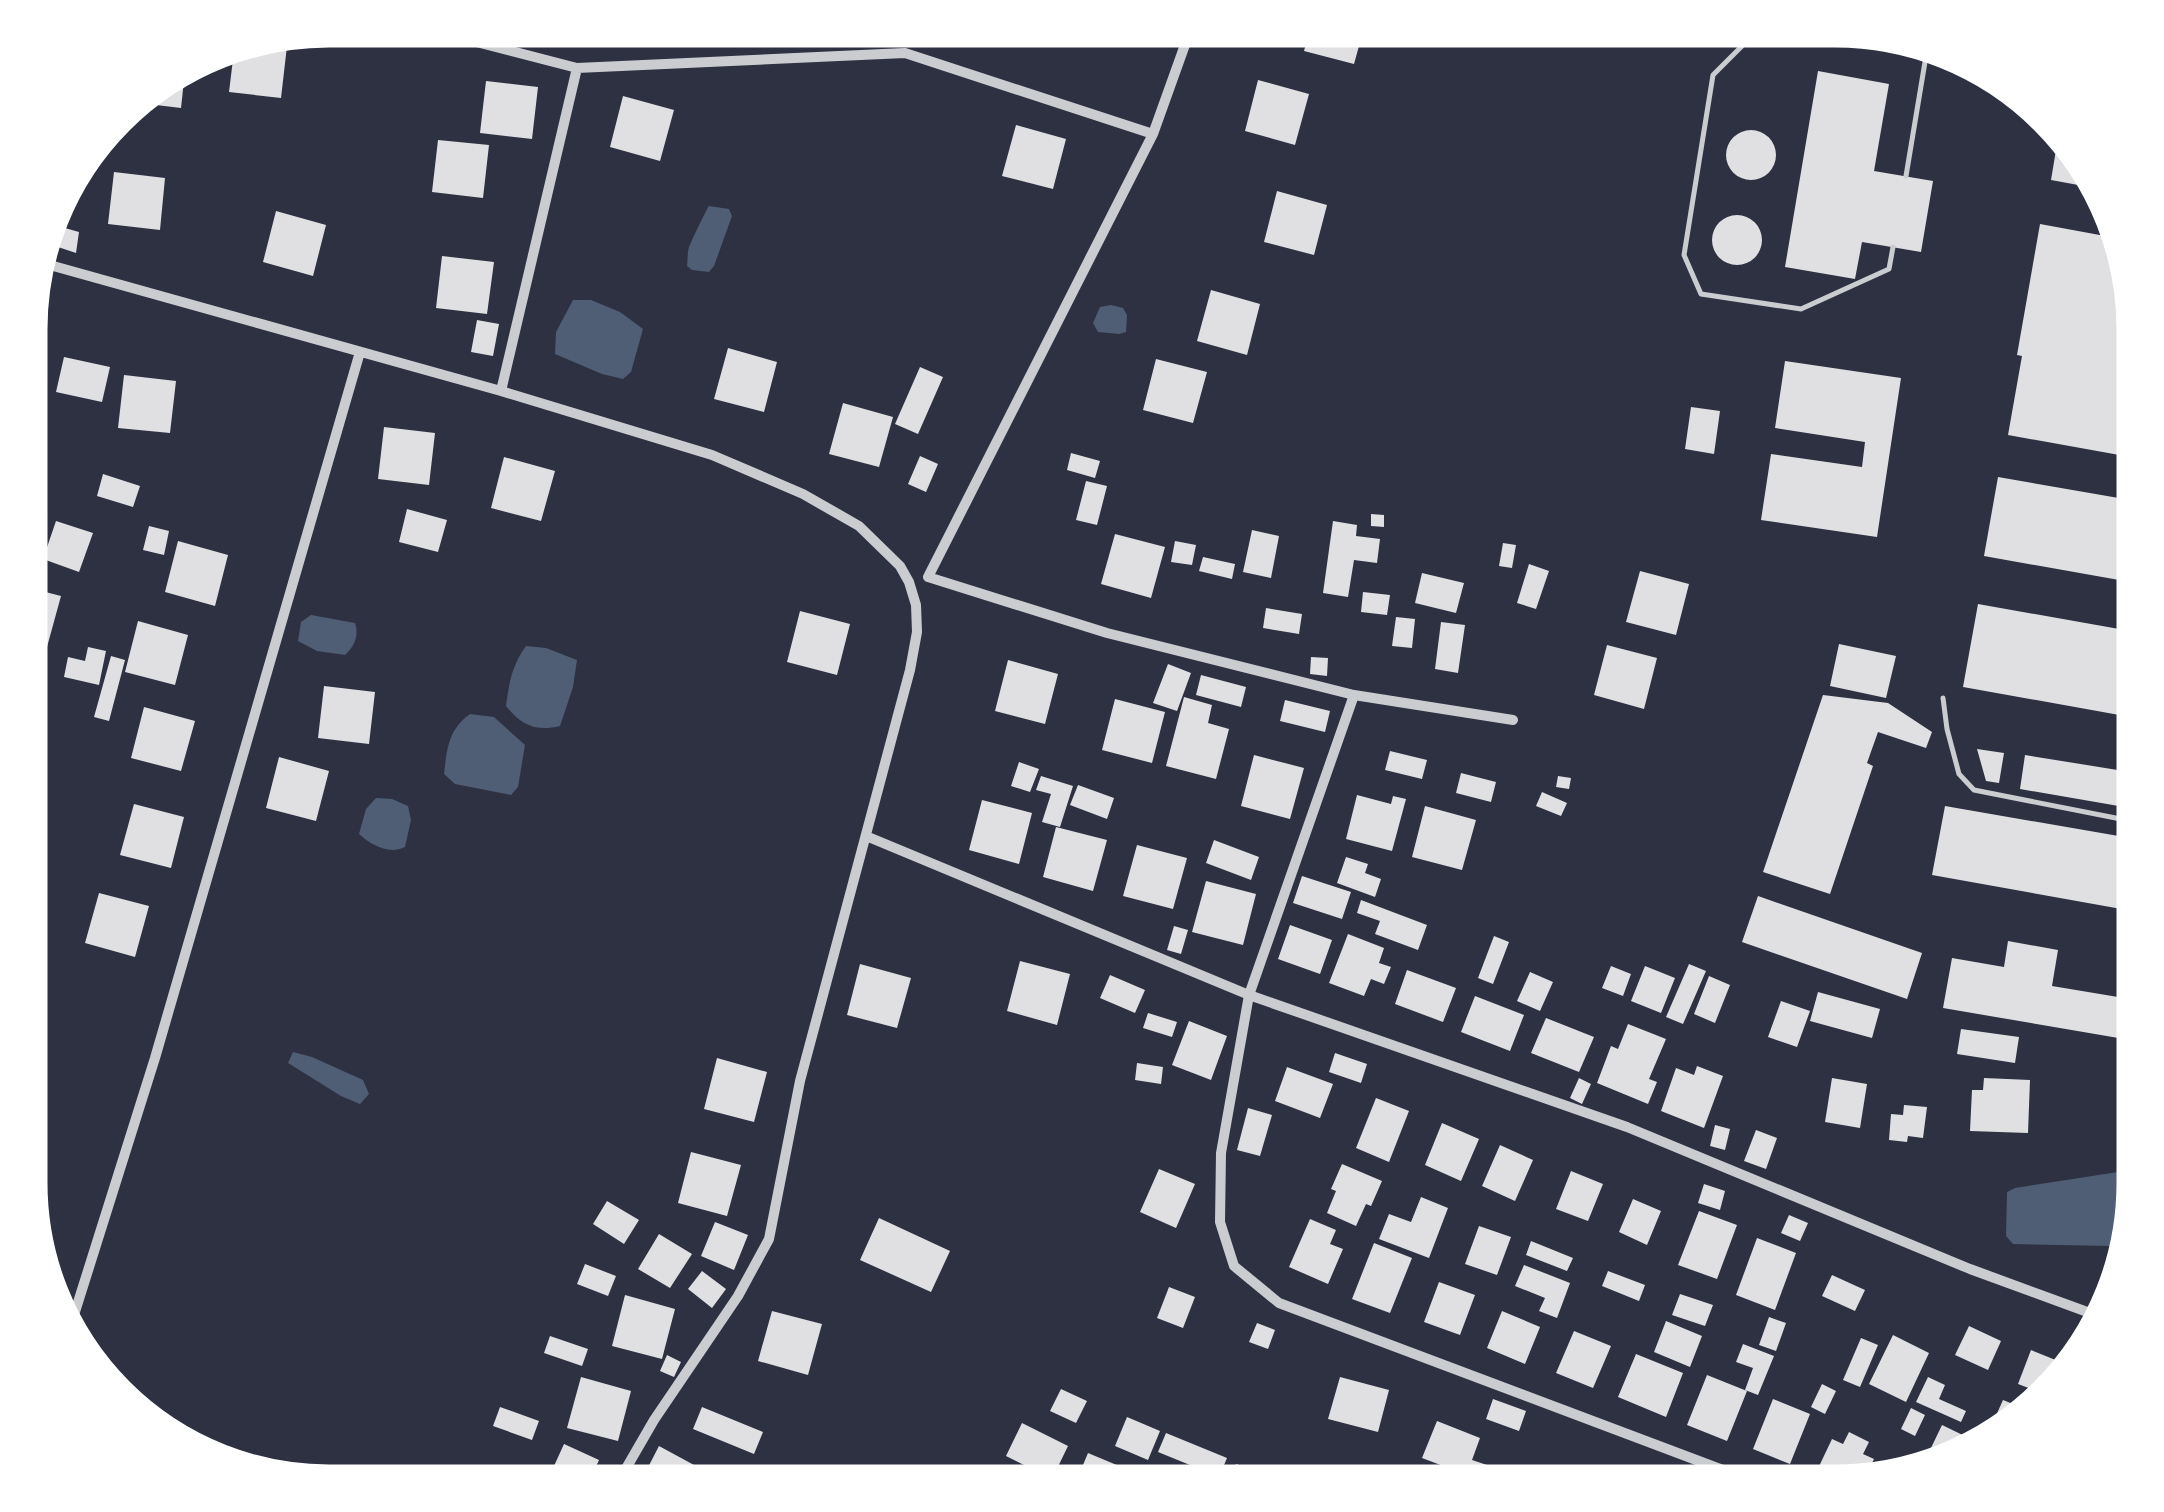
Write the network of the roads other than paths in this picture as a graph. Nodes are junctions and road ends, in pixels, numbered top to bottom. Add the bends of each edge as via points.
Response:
1 (488, 45) edge
2 (1185, 46) edge
3 (1742, 46) edge
4 (1925, 61) edge
5 (577, 68) junction
6 (1153, 134) junction
7 (1906, 176) dead end
8 (1893, 247) dead end
9 (53, 266) edge
10 (360, 352) junction
11 (501, 392) junction
12 (928, 576) junction
13 (909, 582) junction
14 (1354, 695) junction
15 (1943, 698) dead end
16 (1514, 720) dead end
17 (2118, 818) edge
18 (866, 836) junction
19 (1249, 995) junction
20 (75, 1310) edge
21 (2088, 1312) edge
22 (627, 1466) edge
23 (1715, 1467) edge

1 - 5 street
2 - 6 street
3 - 8 lane via 1713,74 1684,254 1701,294 1801,309 1889,270
4 - 7 lane
5 - 6 street via 905,53
5 - 11 street
6 - 12 street
9 - 10 street
10 - 11 street
10 - 20 street
11 - 13 street via 712,454 803,494 859,526
12 - 13 street
12 - 14 street via 1107,633
13 - 18 street via 917,632
14 - 16 street
14 - 19 street
15 - 17 lane via 1959,774 1974,790
18 - 19 street
18 - 22 street via 800,1081 770,1239
19 - 21 street via 1627,1128
19 - 23 street via 1221,1153 1220,1222 1234,1266 1279,1303

